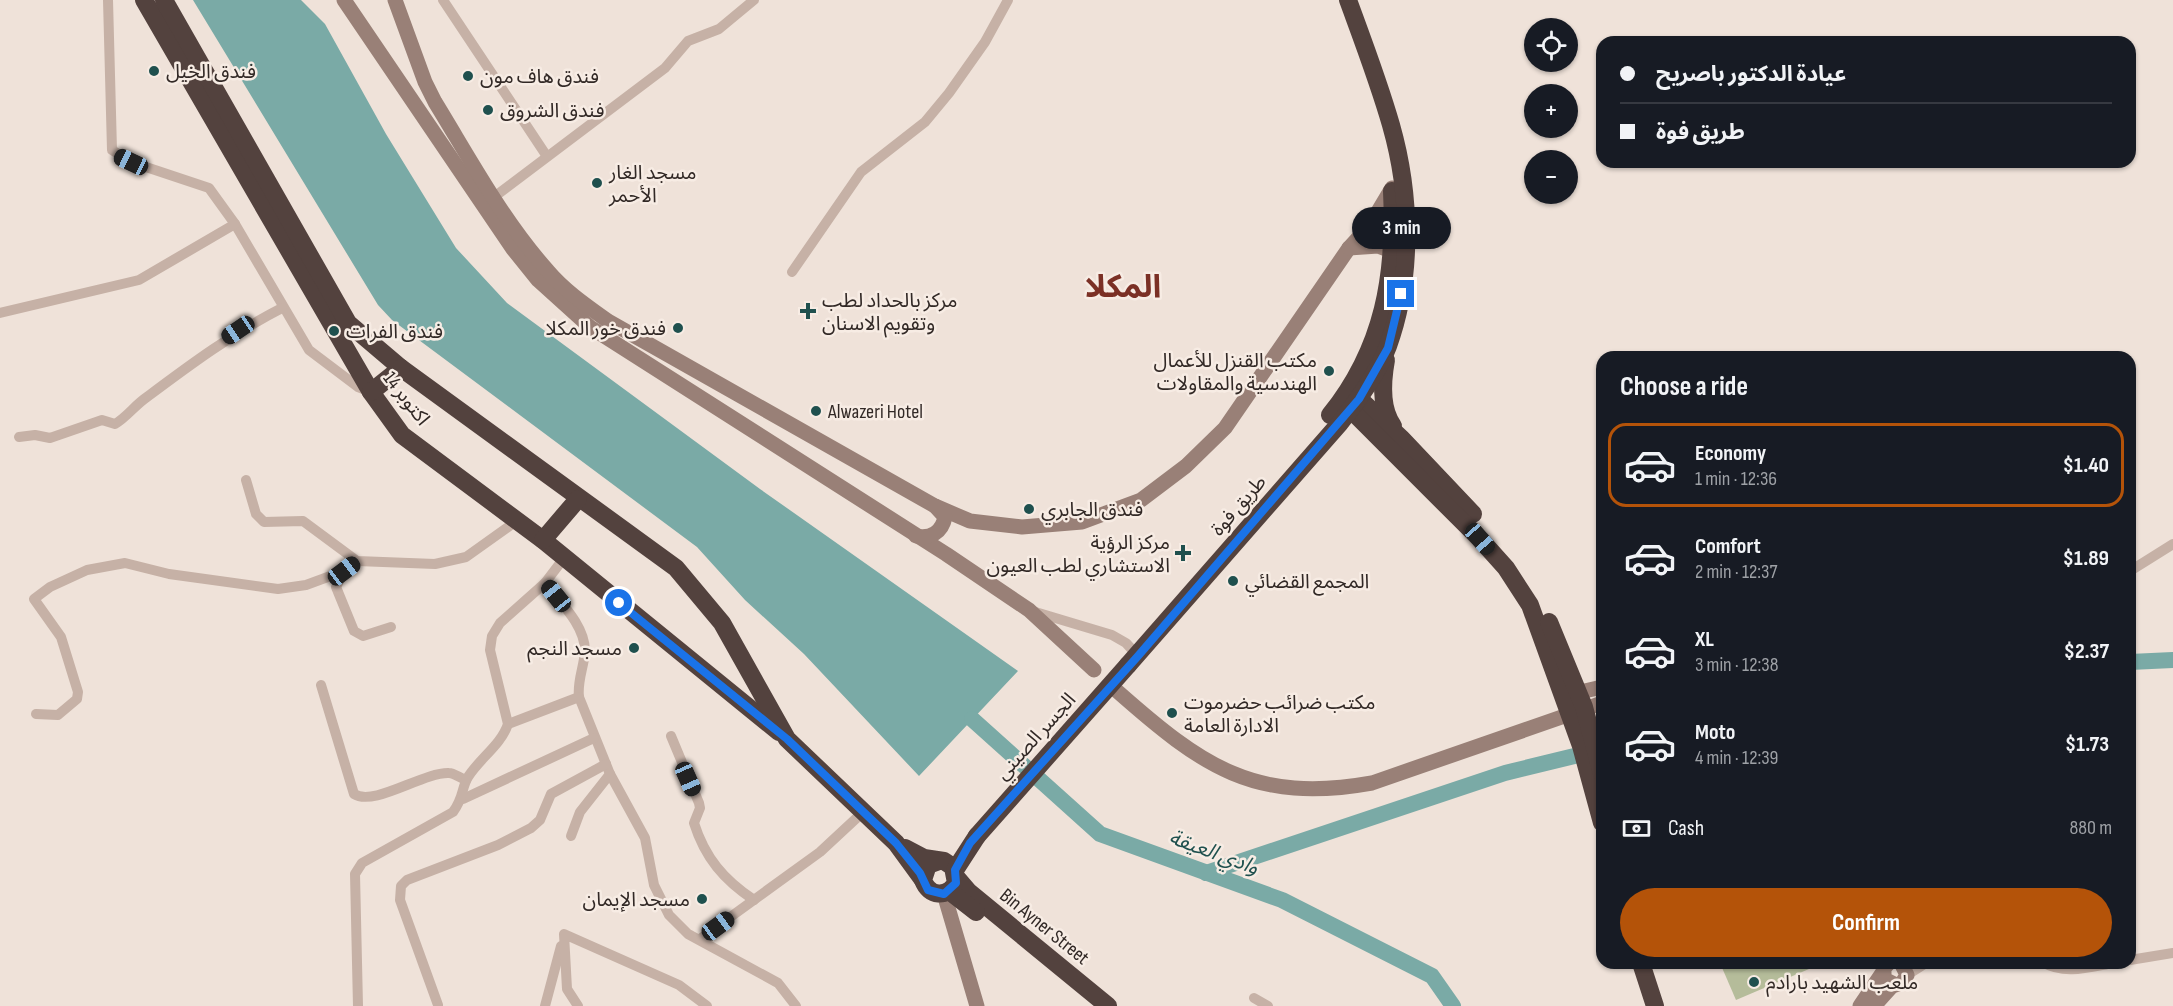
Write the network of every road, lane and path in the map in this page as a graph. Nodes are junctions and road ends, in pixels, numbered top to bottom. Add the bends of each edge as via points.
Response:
1 (108, 0) edge
2 (144, 0) edge
3 (164, 0) edge
4 (344, 0) edge
5 (395, 0) edge
6 (443, 0) edge
7 (754, 0) edge
8 (1008, 0) edge
9 (1337, 0) edge
10 (1348, 0) edge
11 (546, 155) junction
12 (1392, 188) junction
13 (494, 196) junction
14 (235, 224) junction
15 (1349, 248) junction
16 (1399, 254) junction
17 (792, 272) dead end
18 (282, 308) junction
19 (0, 313) edge
20 (1388, 348) junction
21 (401, 368) junction
22 (371, 392) junction
23 (1351, 400) junction
24 (19, 437) dead end
25 (1394, 440) junction
26 (1323, 444) junction
27 (246, 480) dead end
28 (578, 499) junction
29 (935, 506) junction
30 (970, 520) junction
31 (515, 522) junction
32 (916, 536) junction
33 (543, 540) junction
34 (2173, 544) edge
35 (946, 554) junction
36 (564, 558) junction
37 (357, 561) junction
38 (2136, 567) edge
39 (344, 571) junction
40 (545, 583) junction
41 (1029, 610) junction
42 (391, 627) dead end
43 (1134, 658) junction
44 (1095, 670) dead end
45 (321, 685) dead end
46 (1596, 690) edge
47 (1117, 691) dead end
48 (579, 697) junction
49 (1574, 702) junction
50 (1596, 703) edge
51 (36, 714) dead end
52 (508, 724) junction
53 (670, 736) dead end
54 (594, 738) junction
55 (787, 739) junction
56 (1596, 768) edge
57 (608, 769) junction
58 (466, 780) junction
59 (463, 799) junction
60 (862, 813) junction
61 (571, 836) dead end
62 (896, 843) junction
63 (948, 876) junction
64 (923, 880) junction
65 (754, 900) junction
66 (564, 934) junction
67 (700, 939) junction
68 (2173, 953) edge
69 (2136, 959) edge
70 (1643, 969) edge
71 (1653, 969) edge
72 (1885, 969) edge
73 (1886, 969) edge
74 (1903, 969) edge
75 (1893, 985) junction
76 (1254, 998) dead end
77 (438, 1005) edge
78 (358, 1006) edge
79 (545, 1006) edge
80 (578, 1006) edge
81 (707, 1006) edge
82 (796, 1006) edge
83 (977, 1006) edge
84 (1095, 1006) edge
85 (1108, 1006) edge
86 (1268, 1006) edge
87 (1656, 1006) edge
88 (1860, 1006) edge
89 (1874, 1006) edge

1 - 14 street via 112,150 131,162 209,188
2 - 22 highway, 14 اكتوبر
3 - 21 highway via 348,323
4 - 32 main road via 513,249 565,306 590,327
5 - 13 main road via 425,82
6 - 11 street
7 - 11 street via 719,29 688,41 665,68
8 - 17 street via 985,42 949,93 925,122 861,172
9 - 12 highway, طريق فوة via 1382,131
10 - 16 highway, طريق فوة via 1392,126 1403,184
11 - 13 street
12 - 15 main road via 1371,225
12 - 16 highway, طريق فوة
13 - 29 main road via 548,272 608,321
14 - 18 street
14 - 19 street via 139,280
15 - 16 main road via 1378,246
15 - 30 main road via 1225,428 1186,466 1141,500 1082,522 1060,525 1022,527
16 - 20 highway, طريق فوة via 1401,294
16 - 23 highway, طريق فوة via 1383,316
18 - 22 street via 321,362
18 - 24 street via 209,350 115,424 102,420 50,438
20 - 23 highway, طريق فوة
20 - 25 highway via 1384,398
21 - 22 highway
21 - 28 highway
22 - 31 highway, 14 اكتوبر via 402,435
23 - 25 highway
23 - 26 highway, طريق فوة
23 - 43 highway, طريق فوة
25 - 26 highway via 1357,431 1339,433
25 - 49 highway via 1506,568 1530,605
26 - 43 highway, طريق فوة
27 - 37 street via 256,514 264,522 303,521
28 - 33 highway
28 - 55 highway via 676,568 722,623
29 - 30 main road
29 - 32 main road via 945,517 940,529 929,537
30 - 35 main road via 948,528 942,542
31 - 33 highway, 14 اكتوبر
31 - 37 street via 459,559 435,564
32 - 35 main road
33 - 36 highway, 14 اكتوبر
34 - 38 street
35 - 41 main road
36 - 40 street
36 - 55 highway, 14 اكتوبر
37 - 39 street
39 - 42 street via 336,587 354,631 363,636
39 - 51 street via 278,590 169,574 125,563 87,570 50,586 34,599 61,637 78,692 77,699 58,715
40 - 48 street via 579,628 584,642
40 - 52 street via 500,623 492,636 490,650
41 - 43 street via 1112,635 1126,643
41 - 44 main road
43 - 63 highway, الجسر الصيني, bridge via 974,839
45 - 58 street via 354,794 366,798 436,774 451,773
46 - 49 main road
47 - 49 main road via 1167,735 1220,768 1279,786 1310,790 1372,783
48 - 52 street
48 - 54 street
49 - 50 main road
49 - 56 highway
52 - 58 street via 505,735
53 - 65 street via 699,803 694,823 707,856 733,886
54 - 57 street
54 - 59 street
55 - 60 highway
57 - 61 street via 580,812
57 - 67 street via 645,838 654,885 669,915 688,934
57 - 77 street via 551,794 540,820 531,828 407,880 401,886 400,900
58 - 59 street
59 - 78 street via 453,812 362,863 355,874
60 - 62 highway
60 - 65 street via 820,852
62 - 63 highway
62 - 64 highway
63 - 64 highway, الجسر الصيني via 925,869
63 - 64 highway via 933,893
63 - 83 main road
63 - 84 highway, Bin Ayner Street
63 - 85 highway, Bin Ayner Street
65 - 67 street
66 - 79 street
66 - 80 street via 567,989
66 - 81 street via 679,986
67 - 82 street via 778,983
68 - 69 street
70 - 87 highway
71 - 87 highway
72 - 88 main road
73 - 75 main road via 1884,979
74 - 75 main road via 1902,983
75 - 89 main road
76 - 86 street

